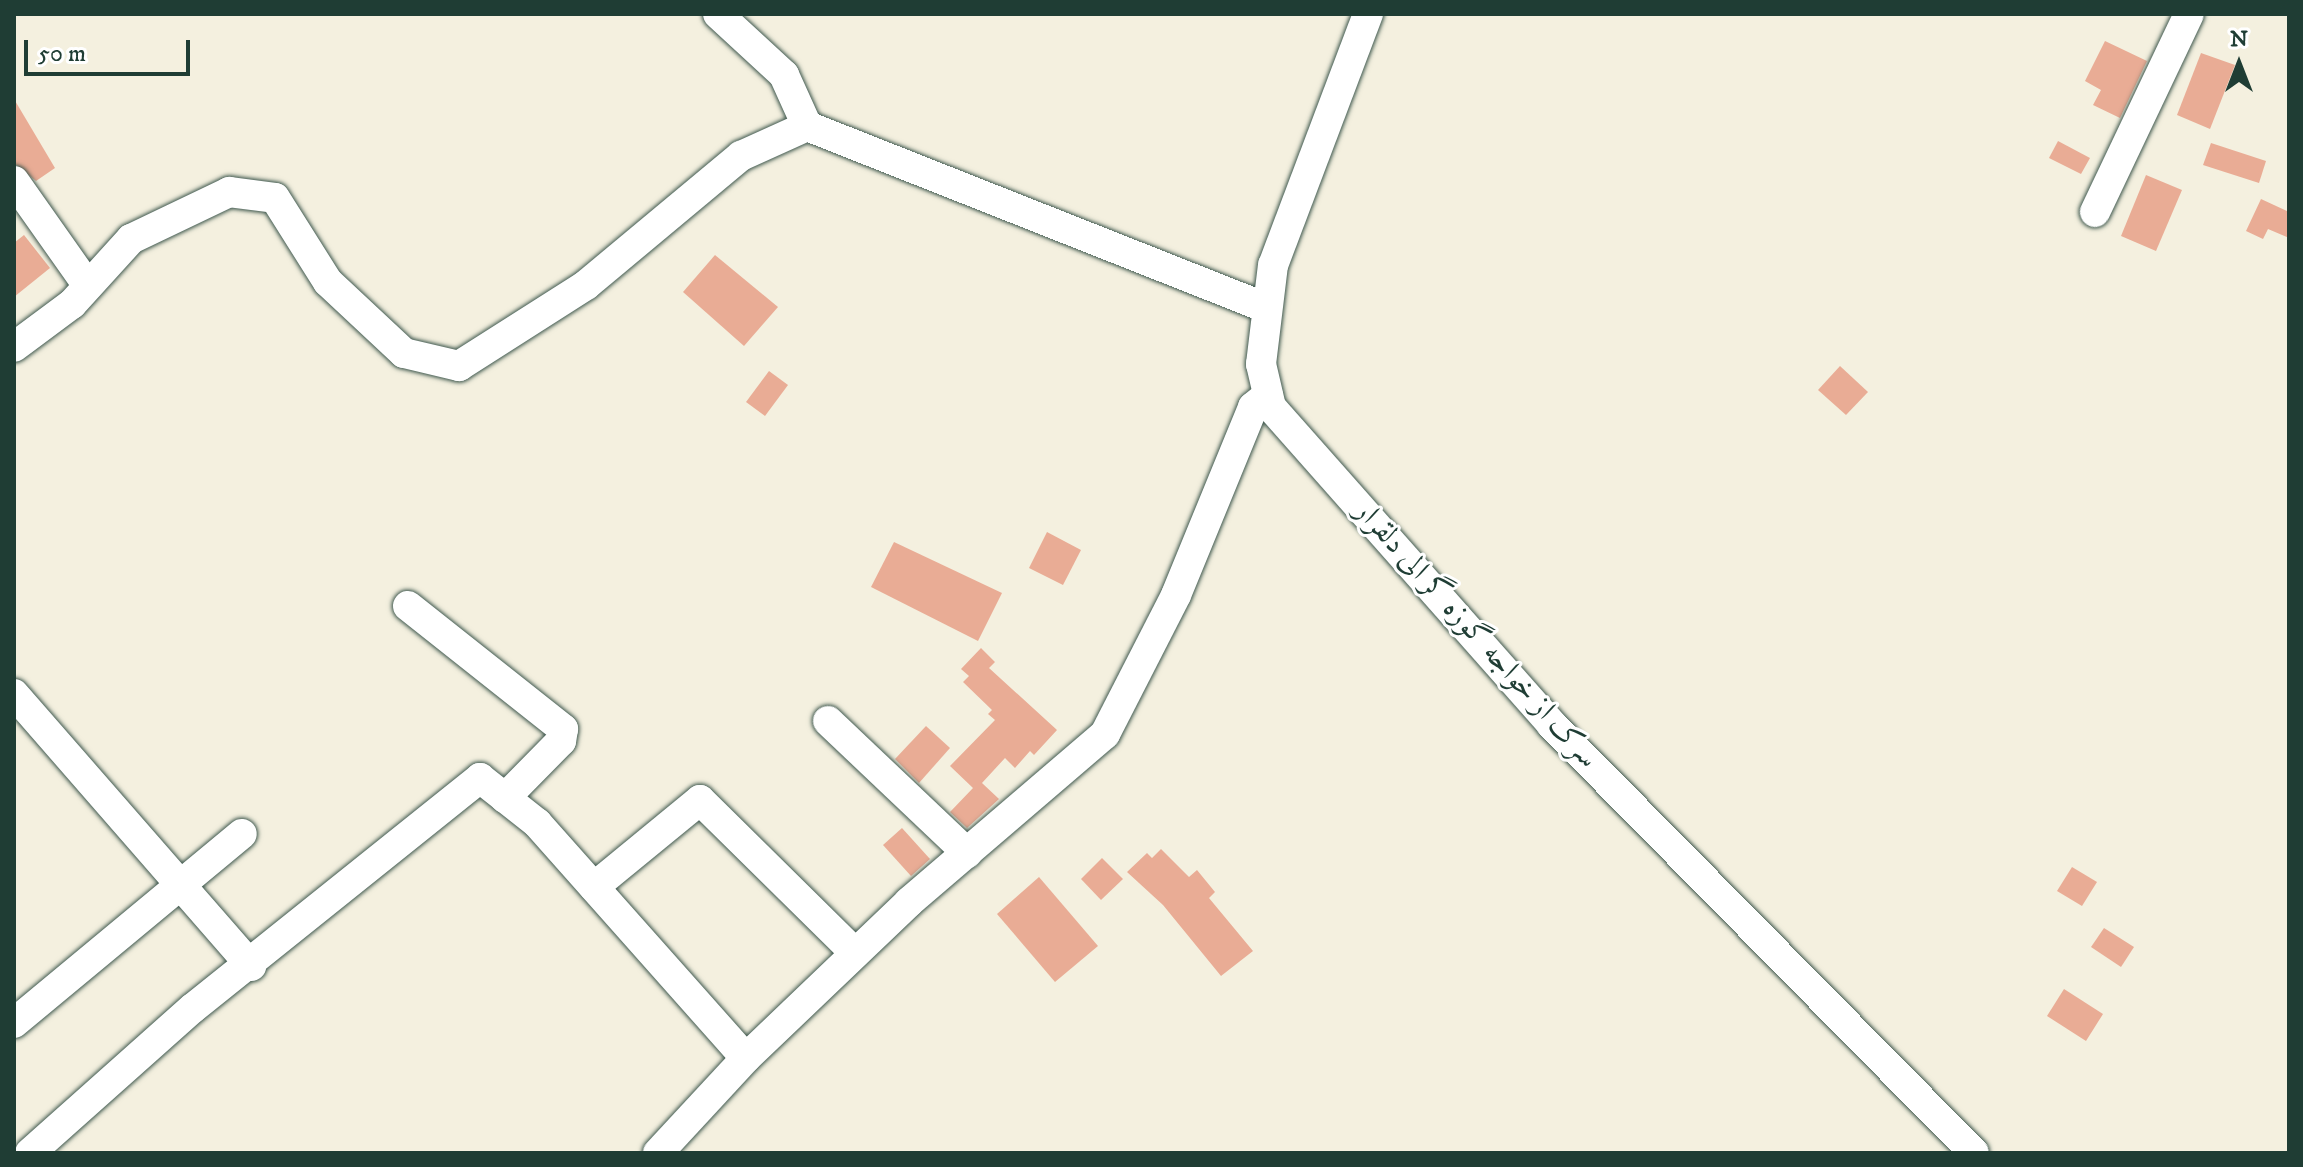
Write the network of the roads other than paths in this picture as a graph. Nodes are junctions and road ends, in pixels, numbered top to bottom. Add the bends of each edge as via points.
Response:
1 (718, 14) edge
2 (1368, 14) edge
3 (2189, 14) edge
4 (807, 126) junction
5 (14, 181) edge
6 (2095, 212) dead end
7 (88, 286) junction
8 (1266, 308) junction
9 (14, 347) edge
10 (1268, 395) junction
11 (408, 606) dead end
12 (14, 694) edge
13 (828, 721) dead end
14 (505, 798) junction
15 (242, 834) dead end
16 (967, 853) junction
17 (178, 883) junction
18 (594, 887) junction
19 (855, 953) junction
20 (251, 966) junction
21 (19, 1011) edge
22 (746, 1058) junction
23 (30, 1153) edge
24 (658, 1153) edge
25 (1974, 1153) edge

1 - 4 street via 784,75
2 - 8 street, سرک از خواجه گوزه گر الی دلقرار via 1273,265
3 - 6 street
4 - 7 street via 773,137 741,156 586,285 459,366 404,353 328,282 275,198 229,192 131,239
4 - 8 street
5 - 7 street
7 - 9 street
8 - 10 street, سرک از خواجه گوزه گر الی دلقرار via 1261,364
10 - 16 street via 1253,407 1176,595 1105,734
10 - 25 street, سرک از خواجه گوزه گر الی دلقرار via 1271,407 1551,724
11 - 14 street via 563,729 561,741
12 - 17 street
13 - 16 street
14 - 18 street via 537,823
14 - 20 street via 480,778
15 - 17 street
16 - 19 street
17 - 20 street
17 - 21 street
18 - 19 street via 700,800
18 - 22 street
19 - 22 street
20 - 23 street via 193,1008
22 - 24 street

